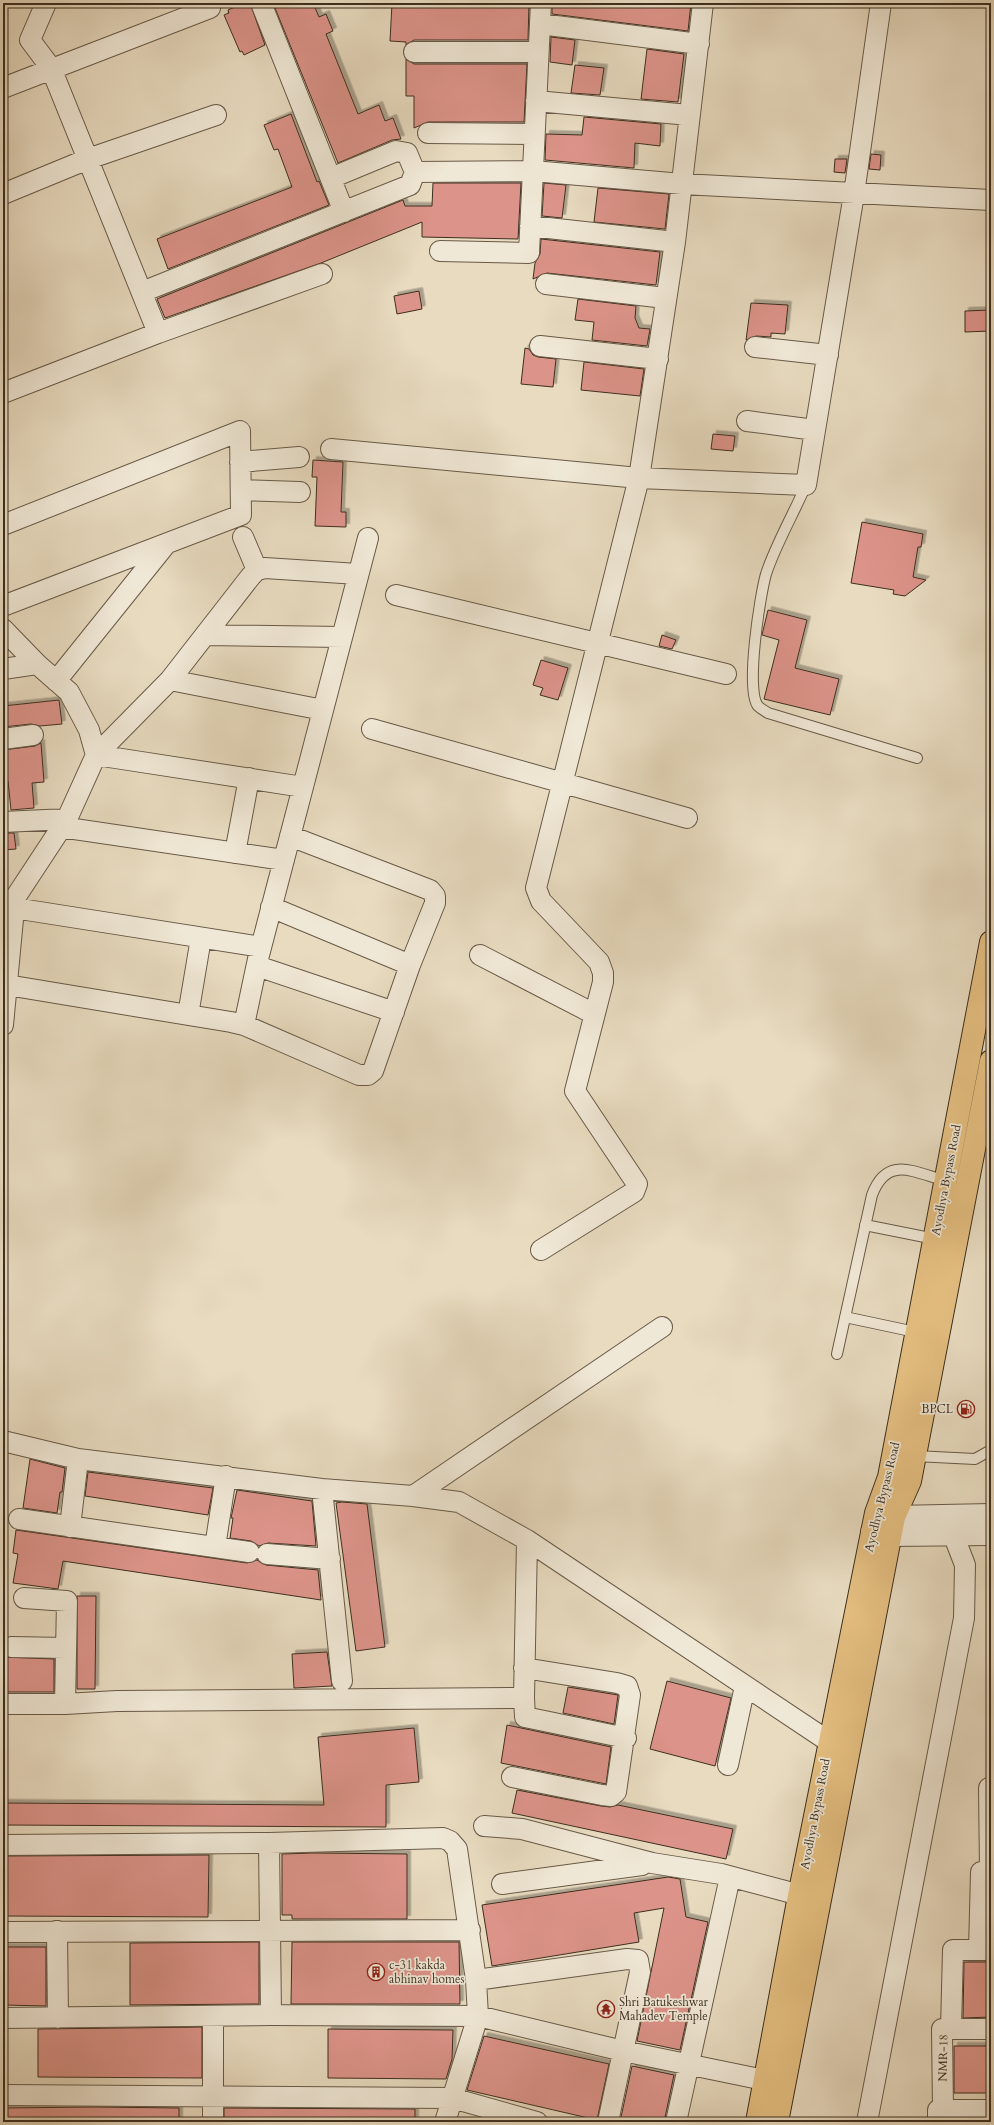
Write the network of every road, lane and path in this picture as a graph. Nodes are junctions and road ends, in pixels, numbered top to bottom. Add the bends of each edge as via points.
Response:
1 (46, 3) edge
2 (261, 3) edge
3 (541, 3) edge
4 (703, 3) edge
5 (881, 3) edge
6 (210, 8) dead end
7 (540, 24) junction
8 (699, 44) junction
9 (414, 52) dead end
10 (538, 52) junction
11 (51, 68) junction
12 (3, 88) edge
13 (536, 101) junction
14 (216, 115) dead end
15 (689, 115) junction
16 (428, 133) dead end
17 (534, 134) junction
18 (88, 159) junction
19 (533, 171) junction
20 (415, 172) junction
21 (331, 178) junction
22 (682, 184) junction
23 (3, 194) edge
24 (854, 194) junction
25 (991, 200) edge
26 (344, 212) junction
27 (530, 226) junction
28 (675, 242) junction
29 (440, 251) dead end
30 (322, 274) dead end
31 (546, 284) dead end
32 (142, 292) junction
33 (665, 298) junction
34 (158, 333) junction
35 (540, 346) dead end
36 (755, 347) dead end
37 (828, 355) junction
38 (658, 359) junction
39 (3, 393) edge
40 (747, 421) dead end
41 (816, 430) junction
42 (331, 449) dead end
43 (299, 457) dead end
44 (240, 462) junction
45 (639, 478) junction
46 (806, 485) junction
47 (241, 490) junction
48 (300, 492) dead end
49 (3, 525) edge
50 (243, 537) dead end
51 (368, 538) dead end
52 (167, 543) junction
53 (257, 570) junction
54 (358, 574) junction
55 (396, 595) dead end
56 (3, 606) edge
57 (3, 629) edge
58 (205, 635) junction
59 (342, 637) junction
60 (598, 643) junction
61 (37, 664) junction
62 (3, 669) edge
63 (726, 674) dead end
64 (170, 680) junction
65 (56, 681) junction
66 (322, 710) junction
67 (372, 729) dead end
68 (32, 736) dead end
69 (3, 739) edge
70 (96, 755) junction
71 (918, 758) dead end
72 (249, 778) junction
73 (562, 783) junction
74 (303, 787) junction
75 (687, 818) dead end
76 (3, 822) edge
77 (64, 823) junction
78 (290, 836) junction
79 (235, 853) junction
80 (284, 860) junction
81 (271, 907) junction
82 (14, 908) junction
83 (201, 938) junction
84 (991, 942) edge
85 (480, 955) dead end
86 (259, 956) junction
87 (410, 965) junction
88 (7, 985) junction
89 (394, 1012) junction
90 (188, 1014) junction
91 (594, 1014) junction
92 (244, 1025) junction
93 (3, 1026) edge
94 (991, 1061) edge
95 (988, 1089) edge
96 (946, 1182) junction
97 (865, 1225) junction
98 (934, 1239) junction
99 (541, 1250) dead end
100 (845, 1317) junction
101 (662, 1327) dead end
102 (927, 1334) junction
103 (837, 1354) dead end
104 (3, 1441) edge
105 (991, 1450) edge
106 (915, 1456) junction
107 (78, 1459) junction
108 (226, 1476) junction
109 (322, 1489) junction
110 (413, 1496) junction
111 (991, 1515) edge
112 (19, 1519) dead end
113 (883, 1524) junction
114 (949, 1525) junction
115 (70, 1527) junction
116 (991, 1534) edge
117 (527, 1540) junction
118 (215, 1547) junction
119 (330, 1559) junction
120 (24, 1598) dead end
121 (11, 1647) dead end
122 (66, 1648) junction
123 (524, 1668) junction
124 (342, 1681) dead end
125 (745, 1686) junction
126 (524, 1698) junction
127 (3, 1704) edge
128 (65, 1704) junction
129 (626, 1738) junction
130 (829, 1743) junction
131 (848, 1754) junction
132 (728, 1765) dead end
133 (512, 1777) dead end
134 (990, 1788) edge
135 (484, 1826) dead end
136 (269, 1842) junction
137 (3, 1844) edge
138 (652, 1863) junction
139 (987, 1871) edge
140 (730, 1877) junction
141 (502, 1884) dead end
142 (799, 1896) junction
143 (820, 1900) junction
144 (470, 1930) junction
145 (57, 1931) junction
146 (270, 1931) junction
147 (3, 1932) edge
148 (985, 1950) edge
149 (476, 1980) junction
150 (270, 2015) junction
151 (213, 2016) junction
152 (478, 2016) junction
153 (3, 2018) edge
154 (58, 2018) junction
155 (952, 2029) junction
156 (991, 2029) edge
157 (623, 2051) junction
158 (690, 2065) junction
159 (774, 2084) junction
160 (3, 2095) edge
161 (212, 2096) junction
162 (452, 2098) junction
163 (991, 2110) edge
164 (940, 2114) edge
165 (213, 2122) edge
166 (445, 2122) edge
167 (537, 2122) edge
168 (608, 2122) edge
169 (676, 2122) edge
170 (757, 2122) edge
171 (777, 2122) edge
172 (867, 2122) edge

1 - 11 street via 30,40
2 - 21 street
3 - 7 street
4 - 8 street
5 - 24 street
6 - 11 street
7 - 8 street
7 - 10 street
8 - 15 street
9 - 10 street
10 - 13 street
11 - 12 street
11 - 18 street
13 - 15 street
13 - 17 street
14 - 18 street
15 - 22 street
16 - 17 street
17 - 19 street
18 - 23 street
18 - 32 street
19 - 20 street
19 - 22 street
19 - 27 street
20 - 21 street via 408,154 396,151
20 - 26 street via 410,185
21 - 26 street
22 - 24 street
22 - 28 street
24 - 25 street
24 - 37 street
26 - 32 street
27 - 28 street
27 - 29 street via 529,253
28 - 33 street
30 - 34 street
31 - 33 street
32 - 34 street
33 - 38 street
34 - 39 street
35 - 38 street
36 - 37 street
37 - 41 street
38 - 45 street
40 - 41 street
41 - 46 street
42 - 45 street
43 - 44 street
44 - 47 street
44 - 49 street via 240,431
45 - 46 street
45 - 60 street
46 - 71 lane via 765,581 760,603 753,694 758,706 768,713
47 - 48 street
47 - 52 street via 241,515
50 - 53 street
51 - 54 street
52 - 56 street
52 - 65 street
53 - 54 street via 265,568
53 - 58 street
54 - 59 street
55 - 60 street
57 - 61 street
58 - 59 street
58 - 64 street
59 - 66 street
60 - 63 street
60 - 73 street
61 - 62 street
61 - 65 street
64 - 66 street
64 - 70 street
65 - 70 street via 69,692 81,713
66 - 74 street
67 - 73 street
68 - 69 street
70 - 72 street
70 - 77 street
72 - 74 street
72 - 79 street
73 - 75 street
73 - 91 street via 537,881 537,894 602,967 603,982
74 - 78 street
76 - 77 street
77 - 79 street
77 - 82 street via 15,898
78 - 80 street
78 - 87 street via 430,890 435,896 435,903
79 - 80 street
80 - 81 street
81 - 86 street
81 - 87 street
82 - 83 street
82 - 88 street
83 - 86 street
83 - 90 street
84 - 96 main road, Ayodhya Bypass Road
85 - 91 street
86 - 89 street
86 - 92 street
87 - 89 street
88 - 90 street
88 - 93 street
89 - 92 street via 373,1071 368,1075 359,1075
90 - 92 street
91 - 99 street via 575,1091 636,1184 634,1192
94 - 95 main road, Ayodhya Bypass Road
95 - 102 main road, Ayodhya Bypass Road
96 - 97 lane via 902,1169 886,1172 877,1182
96 - 98 main road, Ayodhya Bypass Road
97 - 98 lane
97 - 100 lane
98 - 102 main road, Ayodhya Bypass Road
100 - 102 lane
100 - 103 lane
101 - 110 street
102 - 106 main road, Ayodhya Bypass Road
102 - 113 main road, Ayodhya Bypass Road via 889,1477
104 - 107 street
105 - 106 lane via 975,1459
106 - 113 main road, Ayodhya Bypass Road via 910,1481
107 - 108 street
107 - 115 street
108 - 109 street
108 - 118 street
109 - 110 street
109 - 119 street
110 - 117 street via 459,1502
111 - 114 street
112 - 115 street
113 - 114 street
113 - 130 main road, Ayodhya Bypass Road
113 - 131 main road, Ayodhya Bypass Road
114 - 116 street
114 - 172 street via 965,1564 964,1618
115 - 118 street
117 - 123 street
117 - 125 street
118 - 119 street
119 - 124 street
120 - 122 street via 67,1601
121 - 122 street
122 - 128 street
123 - 126 street
123 - 129 street via 627,1686 630,1695
125 - 130 street
125 - 132 street
126 - 128 street via 117,1701
126 - 129 street via 525,1717
127 - 128 street
129 - 133 street via 616,1792 611,1796
130 - 131 street
130 - 142 main road, Ayodhya Bypass Road
131 - 143 main road, Ayodhya Bypass Road
134 - 139 street
135 - 138 street via 522,1829
136 - 137 street
136 - 144 street via 443,1838 450,1841 457,1848
136 - 146 street
138 - 140 street
138 - 141 street
139 - 148 street
140 - 142 street
140 - 158 street
142 - 143 street
142 - 159 main road, Ayodhya Bypass Road
143 - 159 main road, Ayodhya Bypass Road
144 - 146 street
144 - 149 street
145 - 146 street
145 - 147 street
145 - 154 street
146 - 150 street
148 - 155 street via 953,1950
149 - 152 street
149 - 157 street via 627,1959 638,1960 640,1972
150 - 151 street
150 - 152 street
151 - 154 street
151 - 161 street
152 - 157 street
152 - 162 street
153 - 154 street
155 - 156 street, NMR-18
155 - 164 street, NMR-18 via 942,2029
157 - 158 street
157 - 168 street
158 - 159 street
158 - 169 street
159 - 170 main road, Ayodhya Bypass Road
159 - 171 main road, Ayodhya Bypass Road
160 - 161 street
161 - 162 street
161 - 165 street
162 - 166 street
162 - 167 street
163 - 164 street

